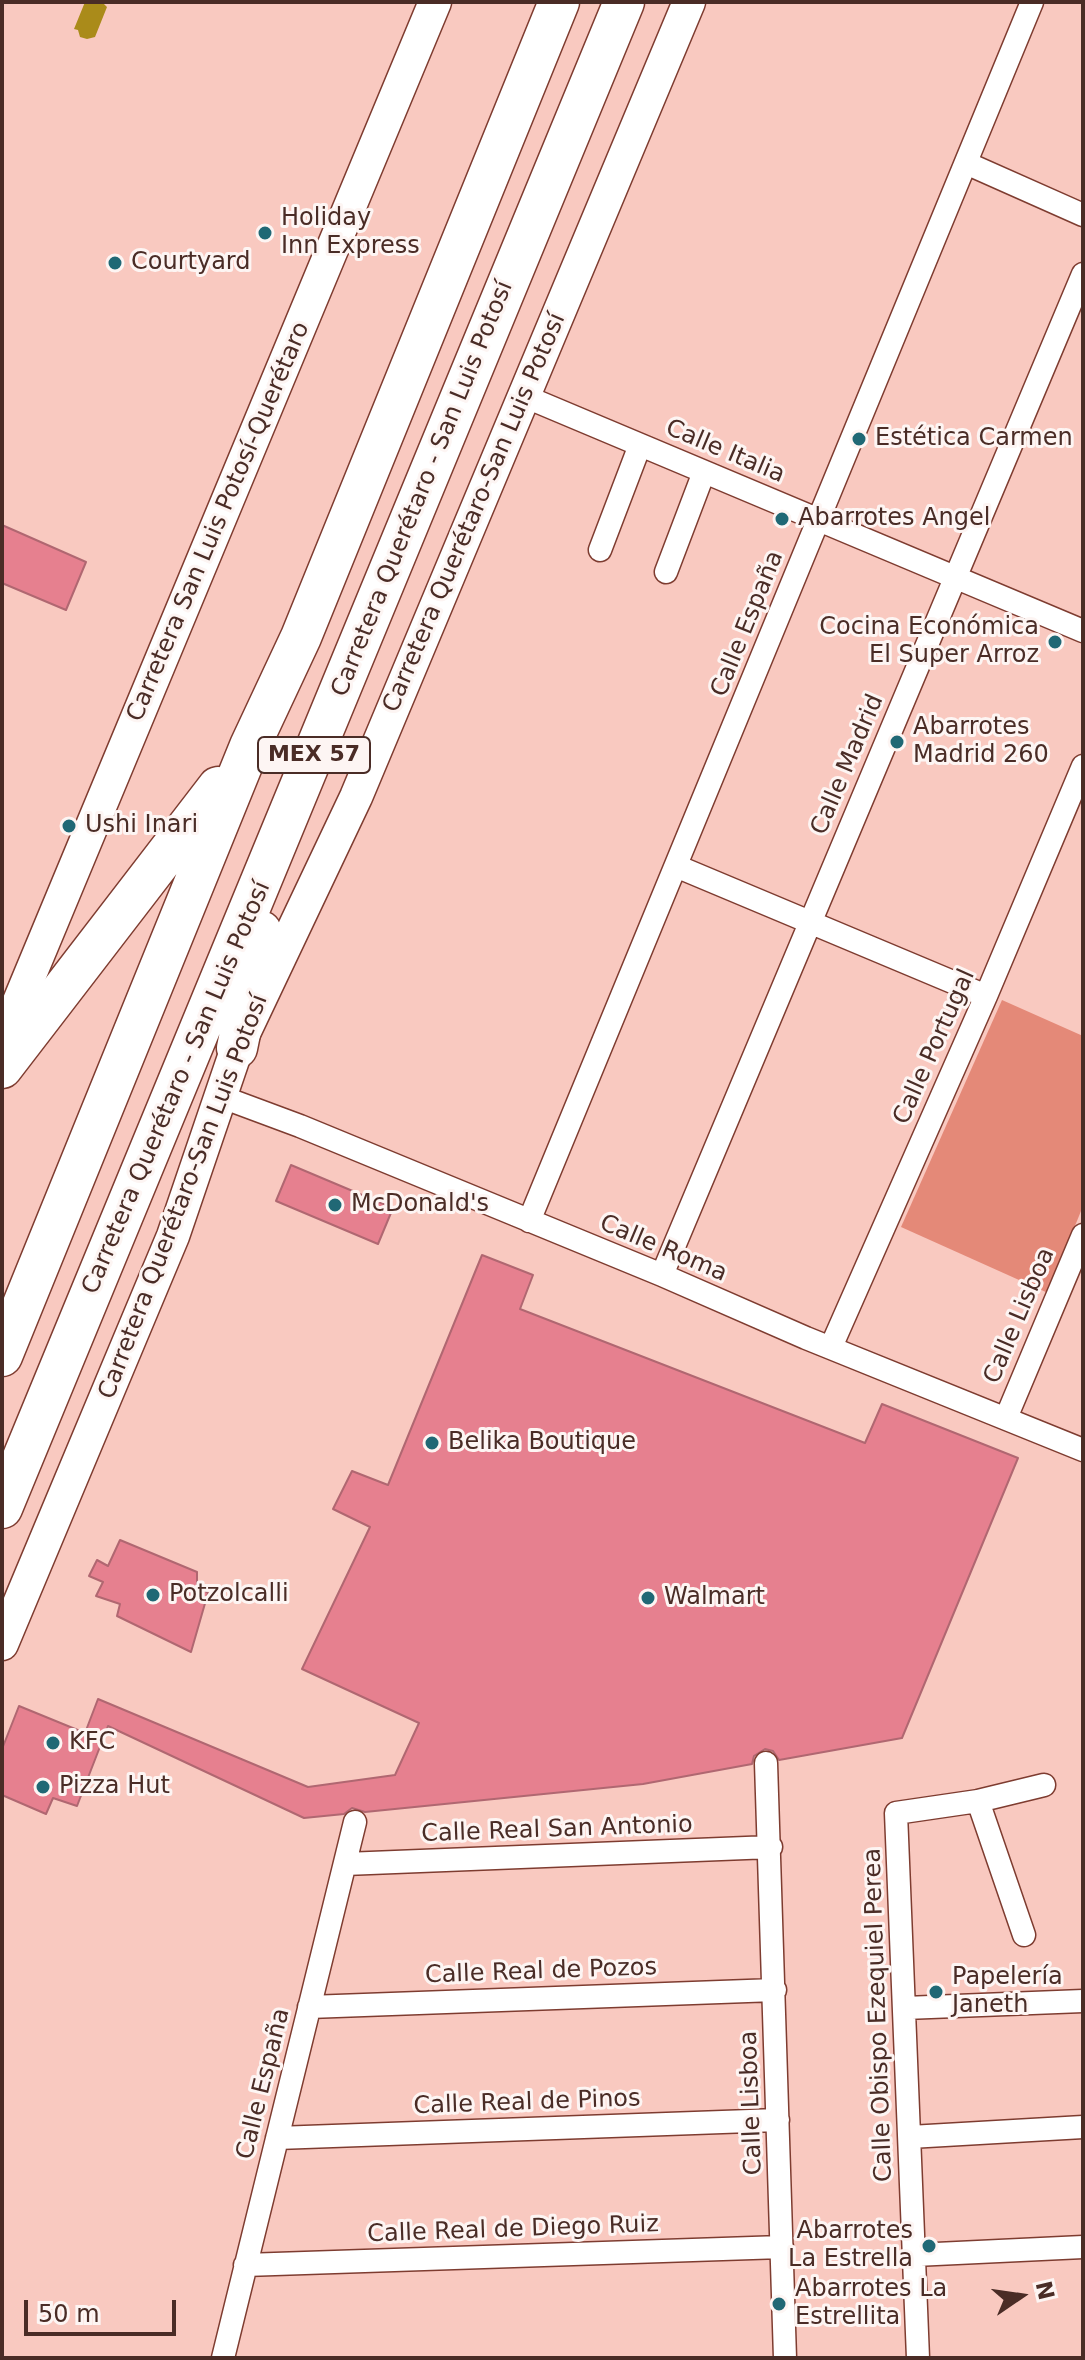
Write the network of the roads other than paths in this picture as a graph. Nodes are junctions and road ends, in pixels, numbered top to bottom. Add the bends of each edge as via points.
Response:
1 (435, 2) edge
2 (559, 2) edge
3 (624, 2) edge
4 (689, 2) edge
5 (1032, 2) edge
6 (966, 163) junction
7 (1083, 215) edge
8 (1083, 274) edge
9 (524, 396) junction
10 (640, 445) junction
11 (704, 472) junction
12 (819, 520) junction
13 (600, 550) dead end
14 (666, 572) dead end
15 (955, 578) junction
16 (1083, 631) edge
17 (250, 746) junction
18 (1083, 766) edge
19 (280, 839) junction
20 (676, 866) junction
21 (810, 924) junction
22 (986, 996) junction
23 (2, 1042) edge
24 (237, 1048) junction
25 (2, 1068) edge
26 (222, 1097) junction
27 (529, 1221) junction
28 (1083, 1235) edge
29 (662, 1275) junction
30 (831, 1347) junction
31 (2, 1356) edge
32 (1006, 1418) junction
33 (1083, 1450) edge
34 (2, 1508) edge
35 (2, 1644) edge
36 (766, 1763) dead end
37 (1044, 1785) dead end
38 (978, 1801) junction
39 (355, 1822) dead end
40 (771, 1847) junction
41 (345, 1864) junction
42 (1024, 1935) dead end
43 (775, 1990) junction
44 (1083, 2001) edge
45 (309, 2007) junction
46 (905, 2008) junction
47 (778, 2120) junction
48 (1083, 2127) edge
49 (910, 2137) junction
50 (277, 2138) junction
51 (782, 2247) junction
52 (1083, 2247) edge
53 (915, 2255) junction
54 (245, 2265) junction
55 (223, 2358) edge
56 (785, 2358) edge
57 (918, 2358) edge

1 - 23 main road, Carretera San Luis Potosí-Querétaro
2 - 17 highway, MEX 57 via 301,637
3 - 19 highway, Carretera Querétaro - San Luis Potosí / MEX 57
4 - 9 main road, Carretera Querétaro-San Luis Potosí
5 - 6 street, Calle España
6 - 7 street
6 - 12 street, Calle España
8 - 15 street, Calle Madrid
9 - 10 street, Calle Italia
9 - 24 main road, Carretera Querétaro-San Luis Potosí via 356,797
10 - 11 street, Calle Italia
10 - 13 street
11 - 12 street, Calle Italia
11 - 14 street
12 - 15 street, Calle Italia
12 - 20 street, Calle España
15 - 16 street, Calle Italia
15 - 21 street, Calle Madrid
17 - 25 highway
17 - 31 highway, MEX 57
18 - 22 street, Calle Portugal
19 - 24 highway
19 - 34 highway, Carretera Querétaro - San Luis Potosí / MEX 57
20 - 21 street
20 - 27 street, Calle España
21 - 22 street
21 - 29 street, Calle Madrid
22 - 30 street, Calle Portugal
24 - 26 main road, Carretera Querétaro-San Luis Potosí
26 - 27 street, Calle Roma
26 - 35 main road, Carretera Querétaro-San Luis Potosí via 173,1236
27 - 29 street, Calle Roma
28 - 32 street, Calle Lisboa
29 - 30 street, Calle Roma
30 - 32 street, Calle Roma
32 - 33 street, Calle Roma
36 - 40 street, Calle Lisboa
37 - 38 street
38 - 42 street
38 - 46 street, Calle Obispo Ezequiel Perea via 896,1813
39 - 41 street, Calle España
40 - 41 street, Calle Real San Antonio
40 - 43 street, Calle Lisboa
41 - 45 street, Calle España
43 - 45 street, Calle Real de Pozos
43 - 47 street, Calle Lisboa
44 - 46 street
45 - 50 street, Calle España
46 - 49 street, Calle Obispo Ezequiel Perea
47 - 50 street, Calle Real de Pinos
47 - 51 street, Calle Lisboa
48 - 49 street
49 - 53 street, Calle Obispo Ezequiel Perea
50 - 54 street, Calle España
51 - 54 street, Calle Real de Diego Ruiz
51 - 56 street, Calle Lisboa
52 - 53 street
53 - 57 street, Calle Obispo Ezequiel Perea
54 - 55 street, Calle España

